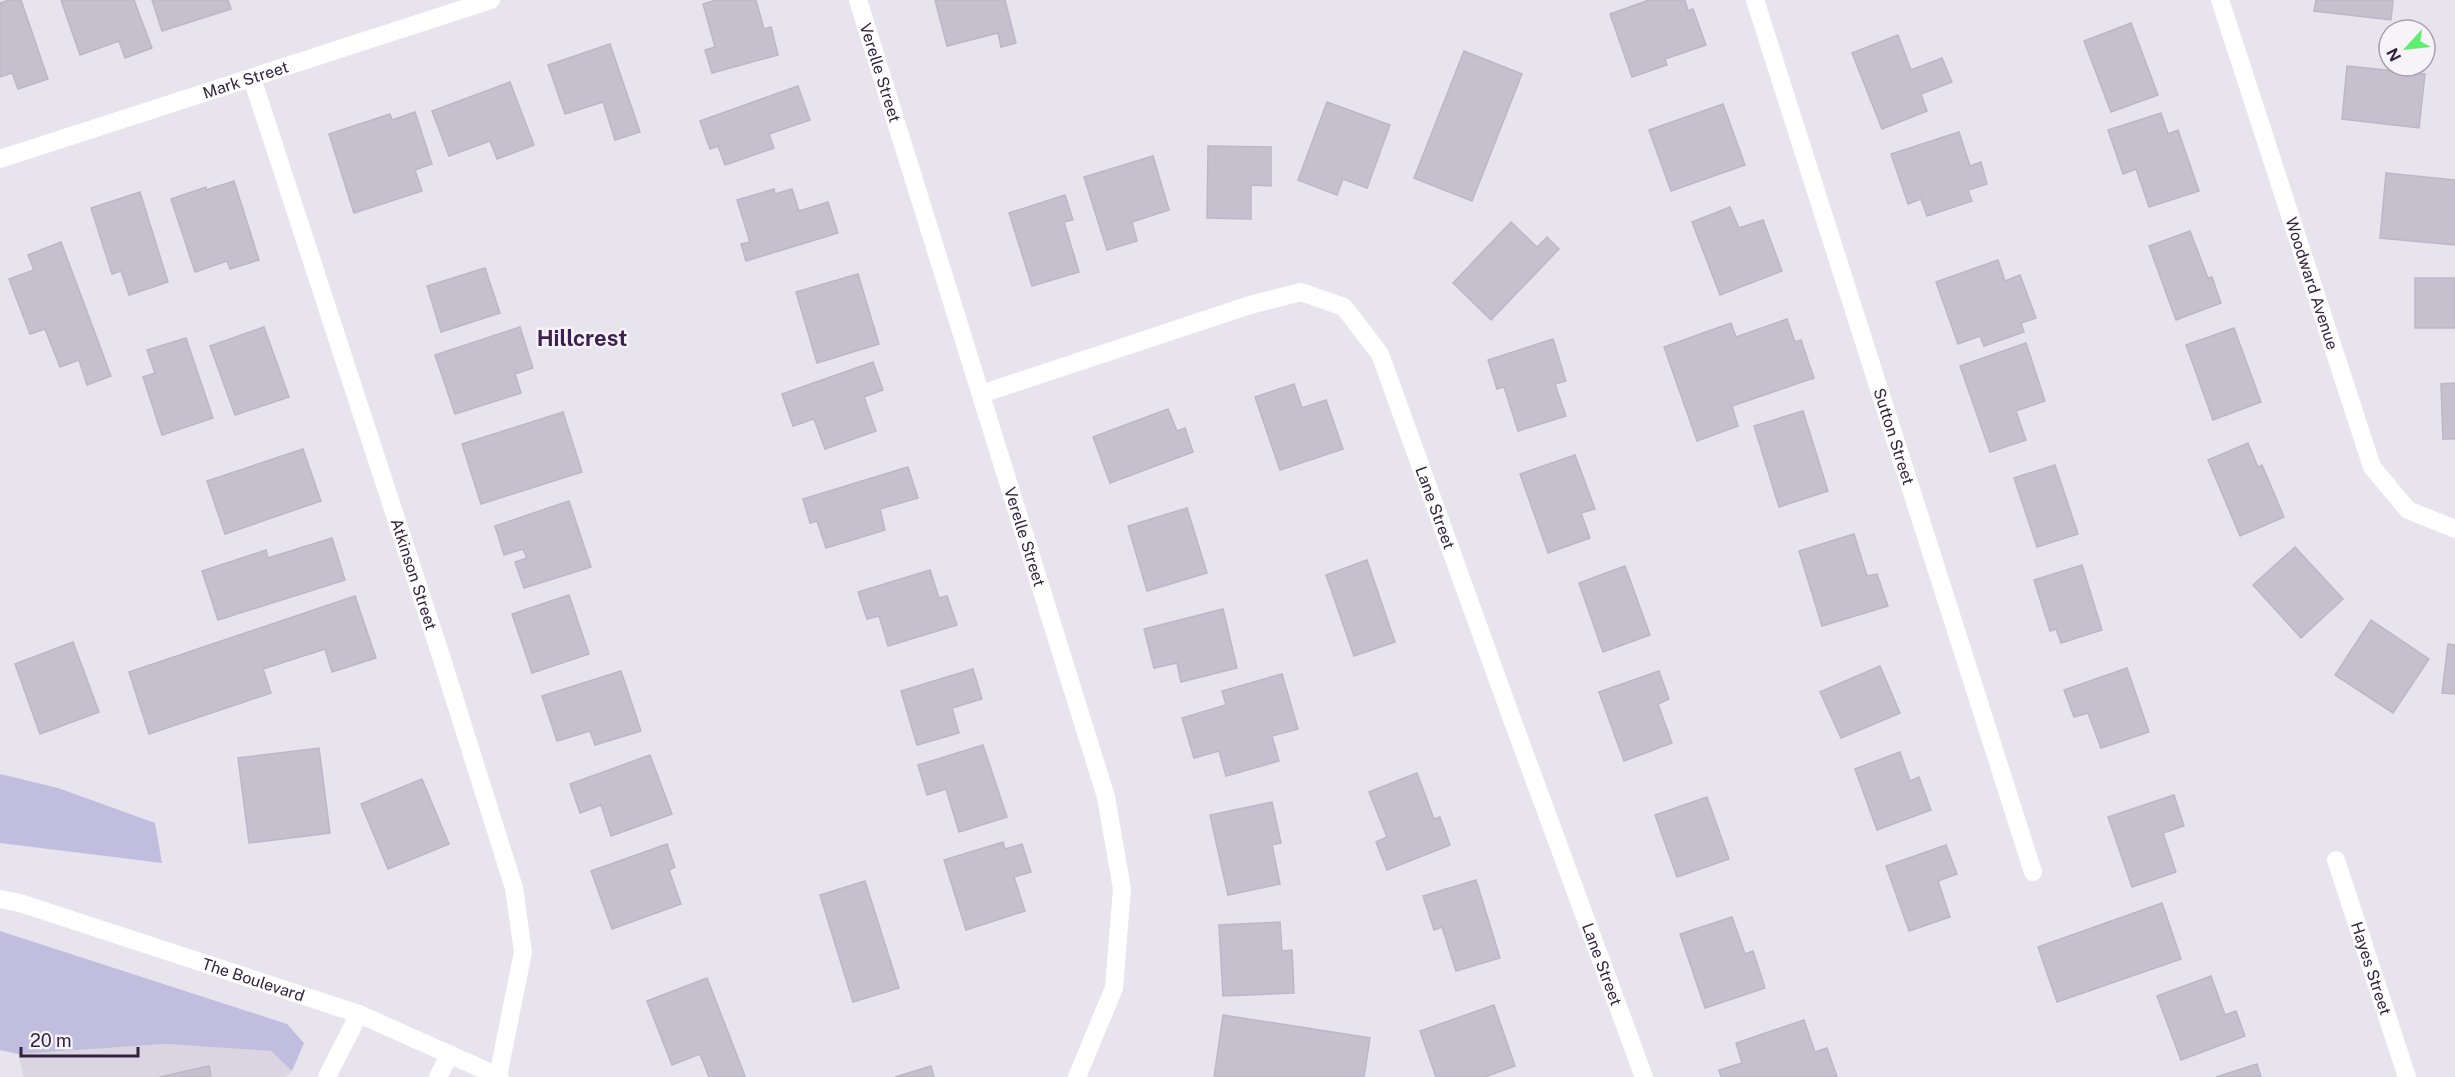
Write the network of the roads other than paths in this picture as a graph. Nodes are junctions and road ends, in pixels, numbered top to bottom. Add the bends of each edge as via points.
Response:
1 (492, 0) edge
2 (858, 0) edge
3 (1755, 0) edge
4 (2220, 0) edge
5 (252, 78) junction
6 (0, 159) edge
7 (981, 394) junction
8 (2455, 529) edge
9 (2336, 860) dead end
10 (2033, 872) dead end
11 (0, 899) edge
12 (359, 1014) junction
13 (450, 1054) junction
14 (499, 1076) edge
15 (327, 1077) edge
16 (438, 1077) edge
17 (1077, 1077) edge
18 (1644, 1077) edge
19 (2407, 1077) edge

1 - 5 street, Mark Street
2 - 7 street, Verelle Street
3 - 10 street, Sutton Street
4 - 8 street, Woodward Avenue via 2372,467 2408,510
5 - 6 street, Mark Street
5 - 14 street, Atkinson Street via 514,888 523,952
7 - 17 street, Verelle Street via 1106,797 1122,889 1114,988
7 - 18 street, Lane Street via 1250,305 1301,292 1344,307 1380,354
9 - 19 street, Hayes Street
11 - 12 street, The Boulevard
12 - 13 street, The Boulevard
12 - 15 street
13 - 14 street, The Boulevard
13 - 16 street

